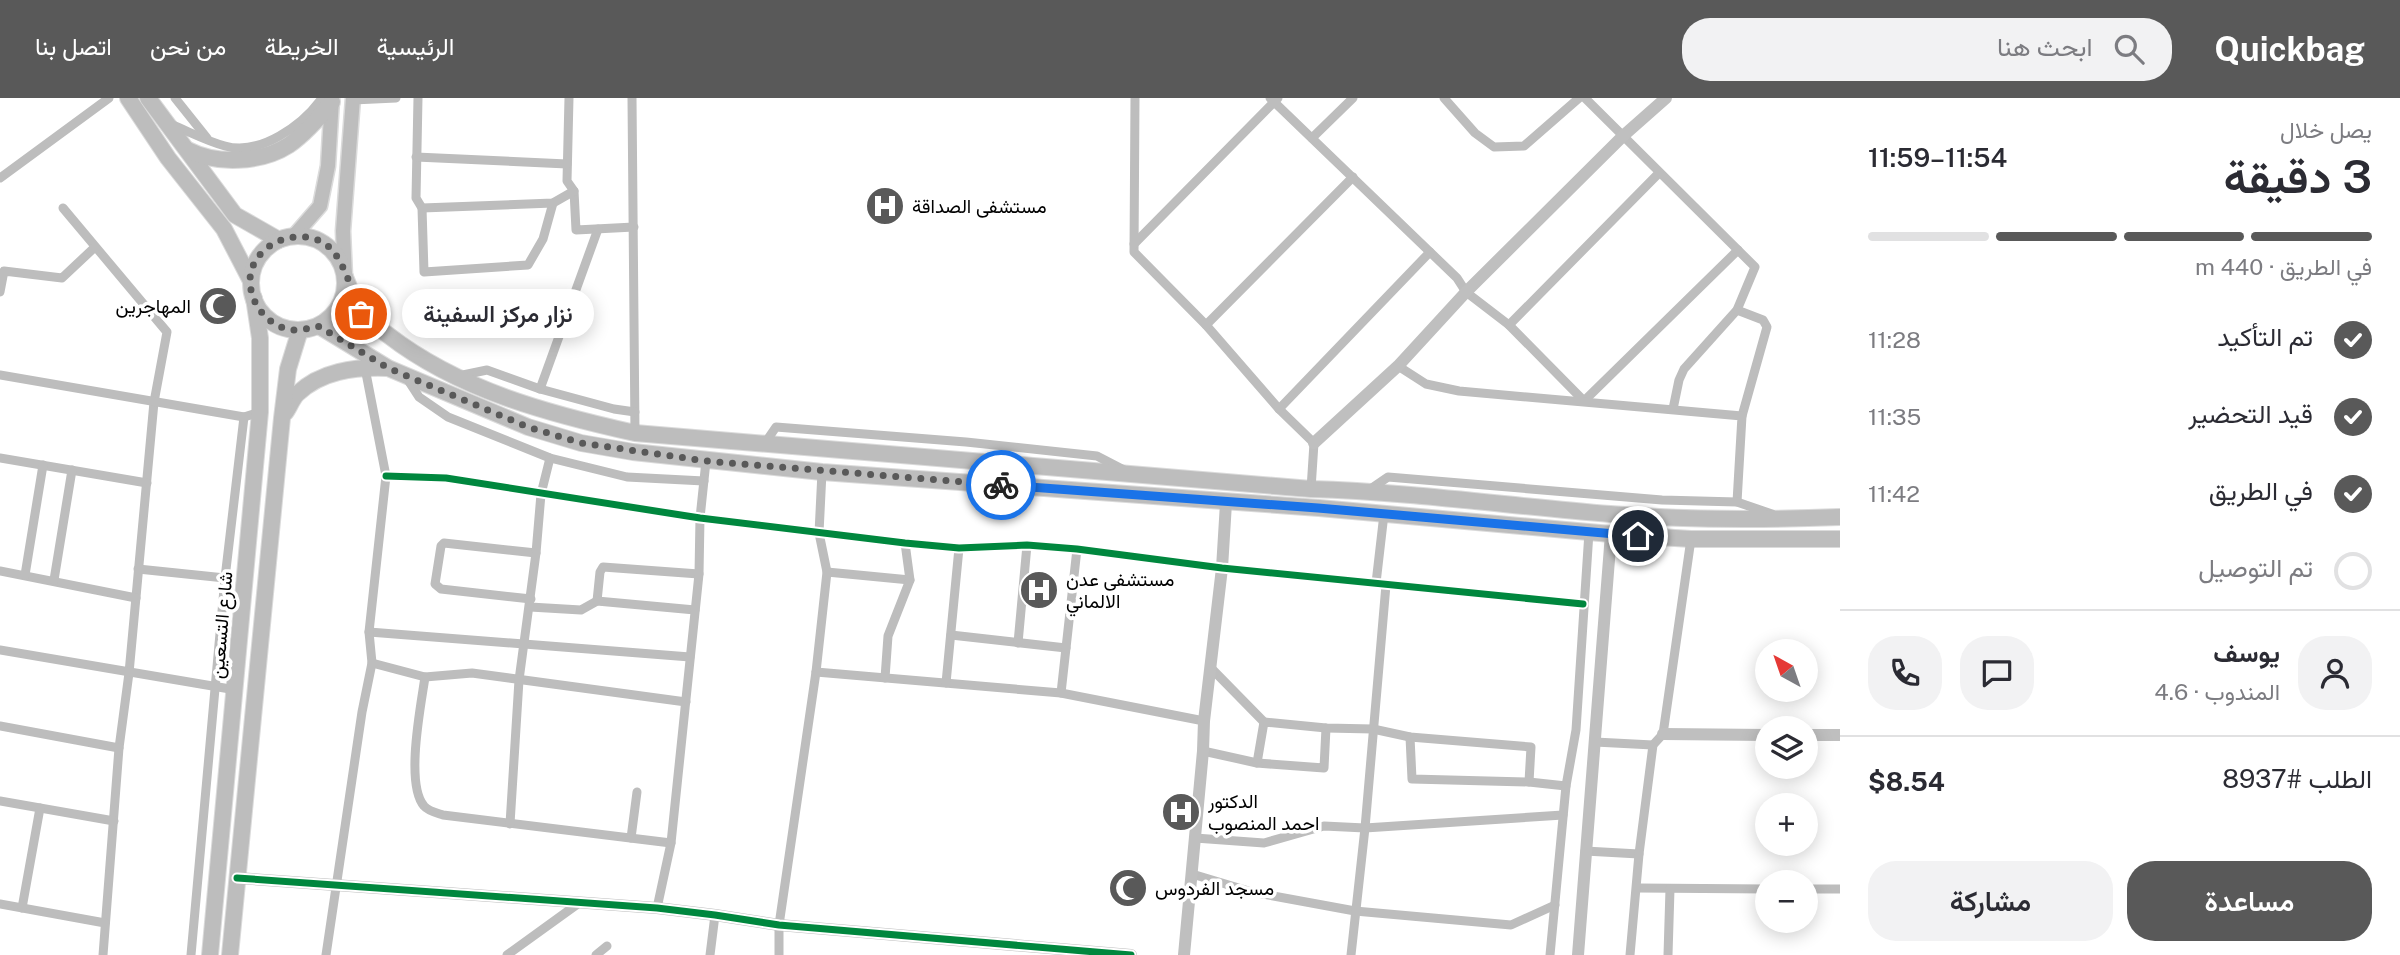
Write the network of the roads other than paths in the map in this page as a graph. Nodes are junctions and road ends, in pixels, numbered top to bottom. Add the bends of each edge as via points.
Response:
1 (109, 98) edge
2 (128, 98) edge
3 (148, 98) edge
4 (175, 98) edge
5 (396, 98) edge
6 (418, 98) edge
7 (569, 98) edge
8 (632, 98) edge
9 (1135, 98) edge
10 (1353, 98) edge
11 (1444, 98) edge
12 (1579, 98) edge
13 (1585, 98) edge
14 (1666, 98) edge
15 (353, 99) edge
16 (1274, 99) edge
17 (329, 100) edge
18 (166, 122) junction
19 (1623, 136) junction
20 (1312, 138) junction
21 (208, 139) junction
22 (184, 148) junction
23 (416, 157) junction
24 (567, 164) junction
25 (1659, 173) junction
26 (1353, 177) junction
27 (0, 178) edge
28 (574, 191) junction
29 (553, 203) junction
30 (63, 208) dead end
31 (422, 208) junction
32 (634, 227) junction
33 (598, 229) junction
34 (286, 238) junction
35 (1134, 244) junction
36 (95, 247) junction
37 (1738, 250) junction
38 (1430, 252) junction
39 (345, 276) junction
40 (250, 279) junction
41 (0, 292) edge
42 (1466, 292) junction
43 (254, 298) junction
44 (1737, 310) junction
45 (1206, 325) junction
46 (1509, 325) junction
47 (318, 326) junction
48 (300, 330) junction
49 (1398, 366) junction
50 (365, 368) junction
51 (388, 368) junction
52 (0, 375) edge
53 (405, 376) junction
54 (455, 376) junction
55 (540, 389) junction
56 (1584, 401) junction
57 (154, 402) junction
58 (1673, 409) junction
59 (1279, 410) junction
60 (260, 412) junction
61 (635, 412) junction
62 (1741, 416) junction
63 (244, 417) junction
64 (282, 418) junction
65 (635, 433) junction
66 (1314, 443) junction
67 (0, 458) edge
68 (550, 458) junction
69 (706, 461) junction
70 (43, 465) junction
71 (72, 470) junction
72 (822, 472) junction
73 (386, 476) junction
74 (704, 481) junction
75 (148, 483) junction
76 (1311, 489) junction
77 (1367, 491) junction
78 (541, 494) junction
79 (1737, 502) junction
80 (1226, 503) junction
81 (1384, 514) junction
82 (1840, 517) edge
83 (700, 518) junction
84 (1717, 519) junction
85 (1787, 519) junction
86 (819, 533) junction
87 (1589, 533) junction
88 (1611, 534) junction
89 (1715, 538) junction
90 (1691, 539) junction
91 (1840, 540) edge
92 (905, 543) junction
93 (1027, 545) junction
94 (959, 548) junction
95 (1077, 549) junction
96 (536, 553) junction
97 (1222, 568) junction
98 (138, 569) junction
99 (0, 571) edge
100 (827, 572) junction
101 (699, 574) junction
102 (25, 575) junction
103 (225, 578) junction
104 (54, 580) junction
105 (910, 580) junction
106 (1381, 584) junction
107 (136, 598) junction
108 (597, 601) junction
109 (530, 603) junction
110 (1583, 604) junction
111 (695, 610) junction
112 (369, 632) junction
113 (951, 635) junction
114 (1018, 643) junction
115 (524, 644) junction
116 (1066, 648) junction
117 (0, 650) edge
118 (690, 657) junction
119 (372, 663) junction
120 (1210, 668) junction
121 (816, 672) junction
122 (129, 673) junction
123 (425, 677) junction
124 (885, 678) junction
125 (519, 680) junction
126 (946, 683) junction
127 (214, 687) junction
128 (236, 690) junction
129 (1061, 693) junction
130 (686, 702) junction
131 (1204, 721) junction
132 (1264, 722) junction
133 (0, 726) edge
134 (1326, 728) junction
135 (1373, 729) junction
136 (1663, 734) junction
137 (1755, 735) edge
138 (1818, 735) edge
139 (1840, 735) edge
140 (1410, 737) junction
141 (1595, 742) junction
142 (1653, 745) junction
143 (119, 748) junction
144 (1203, 751) junction
145 (1256, 762) junction
146 (1529, 782) junction
147 (1566, 786) junction
148 (636, 792) dead end
149 (0, 801) edge
150 (40, 808) junction
151 (1563, 815) junction
152 (114, 821) junction
153 (510, 824) junction
154 (1365, 828) junction
155 (631, 838) junction
156 (1195, 838) junction
157 (671, 843) junction
158 (1585, 851) junction
159 (1639, 854) junction
160 (1192, 874) junction
161 (237, 878) junction
162 (336, 885) junction
163 (1638, 888) junction
164 (1670, 889) junction
165 (1755, 889) edge
166 (1818, 889) edge
167 (1840, 889) edge
168 (579, 903) junction
169 (0, 904) edge
170 (1555, 905) junction
171 (22, 908) junction
172 (657, 908) junction
173 (1355, 911) junction
174 (715, 915) junction
175 (105, 923) junction
176 (779, 925) junction
177 (607, 946) dead end
178 (1105, 954) edge
179 (103, 955) edge
180 (191, 955) edge
181 (210, 955) edge
182 (230, 955) edge
183 (326, 955) edge
184 (507, 955) edge
185 (596, 955) edge
186 (710, 955) edge
187 (779, 955) edge
188 (1131, 955) edge
189 (1184, 955) edge
190 (1351, 955) edge
191 (1550, 955) edge
192 (1578, 955) edge
193 (1630, 955) edge
194 (1668, 955) edge

1 - 27 street
2 - 40 highway via 168,158 225,229
3 - 18 highway
4 - 21 street
5 - 15 street
6 - 23 street
7 - 24 street
8 - 32 street
9 - 35 street
10 - 20 street
11 - 12 street via 1494,147 1524,146
13 - 19 street
14 - 19 street
15 - 39 main road via 343,231
16 - 20 street
16 - 35 street
17 - 21 street via 280,135 253,146 228,147
17 - 22 highway via 302,135 269,153 223,160
17 - 34 main road via 328,166 320,206
18 - 21 street
18 - 22 highway
19 - 25 street
19 - 42 street
20 - 26 street
22 - 34 highway via 235,215
23 - 24 street
23 - 31 street via 416,198
24 - 28 street via 567,181
25 - 37 street
25 - 46 street
26 - 38 street
26 - 45 street
28 - 29 street
28 - 33 street via 576,230
29 - 31 street
29 - 31 street via 543,239 528,265 424,272
30 - 36 street
32 - 33 street
32 - 61 street
33 - 55 street
34 - 39 highway via 312,238 328,246 340,260
34 - 40 highway via 265,249
35 - 45 street via 1134,252
36 - 41 street via 62,278 4,271
36 - 57 street via 167,332
37 - 44 street via 1755,267
37 - 56 street
38 - 42 street
38 - 59 street
39 - 47 highway via 344,296 334,314
39 - 54 highway via 361,314 405,348
40 - 43 highway
42 - 46 street
42 - 49 street
43 - 48 highway via 271,322
43 - 60 highway, شارع التسعين via 260,338
44 - 58 street via 1684,369
44 - 62 street via 1763,320 1767,327
45 - 59 street
46 - 56 street
47 - 48 highway
47 - 51 highway
48 - 64 highway, شارع التسعين via 288,369
49 - 56 street via 1426,384 1459,391
49 - 66 street
50 - 51 highway
50 - 64 highway via 324,376 297,394
50 - 73 street
51 - 53 highway
52 - 57 street
53 - 68 street via 419,397 448,417
53 - 69 highway via 528,427 581,443
54 - 55 street via 487,370
54 - 65 highway via 533,408
55 - 61 street
56 - 58 street
57 - 63 street
57 - 75 street
58 - 62 street
59 - 66 street
60 - 63 street
60 - 128 highway, شارع التسعين
61 - 65 street
62 - 79 street
63 - 103 street
64 - 161 highway, شارع التسعين
65 - 76 highway
66 - 76 street
67 - 70 street
68 - 74 street via 626,477
68 - 78 street
69 - 72 highway
69 - 74 street
70 - 71 street
70 - 102 street
71 - 75 street
71 - 104 street
72 - 80 highway
72 - 86 street
73 - 78 street via 446,478
73 - 112 street
74 - 83 street
75 - 98 street
76 - 77 highway
77 - 79 street via 1388,477
77 - 84 highway
78 - 83 street
78 - 96 street
79 - 85 street
80 - 81 highway
80 - 97 street
81 - 87 highway
81 - 106 street
82 - 85 highway
83 - 86 street
83 - 101 street
84 - 85 highway
84 - 89 street
86 - 92 street
86 - 100 street
87 - 88 highway
87 - 110 street
88 - 90 highway
88 - 141 street
89 - 90 highway
89 - 91 highway
90 - 136 street
92 - 94 street
92 - 105 street
93 - 94 street
93 - 95 street
93 - 114 street
94 - 113 street
95 - 97 street
95 - 116 street
96 - 109 street
96 - 109 street via 444,543 435,584 441,589
97 - 106 street
97 - 120 street
98 - 103 street
98 - 107 street
99 - 102 street
100 - 105 street
100 - 121 street
101 - 108 street via 603,567
101 - 111 street
102 - 104 street
103 - 127 street
104 - 107 street
105 - 124 street via 888,636
106 - 110 street
106 - 135 street
107 - 122 street
108 - 109 street via 581,610
108 - 111 street
109 - 115 street
110 - 147 street via 1576,730
111 - 118 street
112 - 115 street
112 - 119 street
113 - 114 street
113 - 126 street
114 - 116 street
115 - 118 street
115 - 125 street
116 - 129 street
117 - 122 street
118 - 130 street
119 - 123 street
119 - 162 street
120 - 131 street
120 - 132 street
121 - 124 street
121 - 176 street
122 - 127 street
122 - 143 street
123 - 125 street via 472,673
123 - 153 street via 413,776 424,806 443,816
124 - 126 street
125 - 130 street
125 - 153 street
126 - 129 street
127 - 128 street
127 - 180 street
128 - 181 highway, شارع التسعين
129 - 131 street
130 - 157 street
131 - 144 street
132 - 134 street
132 - 145 street
133 - 143 street
134 - 135 street
134 - 145 street via 1324,768
135 - 140 street
135 - 154 street
136 - 137 street
136 - 142 street
138 - 139 street
140 - 146 street via 1531,747
140 - 146 street via 1412,779
141 - 142 street
141 - 158 street
142 - 159 street
143 - 152 street
144 - 145 street
144 - 156 street
146 - 147 street
147 - 151 street
148 - 155 street
149 - 150 street
150 - 152 street
150 - 171 street
151 - 154 street
151 - 170 street
152 - 175 street
153 - 155 street
154 - 156 street via 1324,826 1264,843
154 - 173 street
155 - 157 street
156 - 160 street
157 - 172 street
158 - 159 street
158 - 192 street
159 - 163 street
160 - 173 street via 1252,892
160 - 189 street
161 - 162 street
161 - 182 highway, شارع التسعين
162 - 168 street
162 - 183 street
163 - 164 street
163 - 193 street
164 - 165 street
164 - 194 street
166 - 167 street
168 - 172 street
168 - 184 street
169 - 171 street
170 - 173 street via 1511,925
170 - 191 street
171 - 175 street
172 - 174 street
173 - 190 street
174 - 176 street
174 - 186 street
175 - 179 street
176 - 178 street
176 - 187 street
177 - 185 street
178 - 188 street

